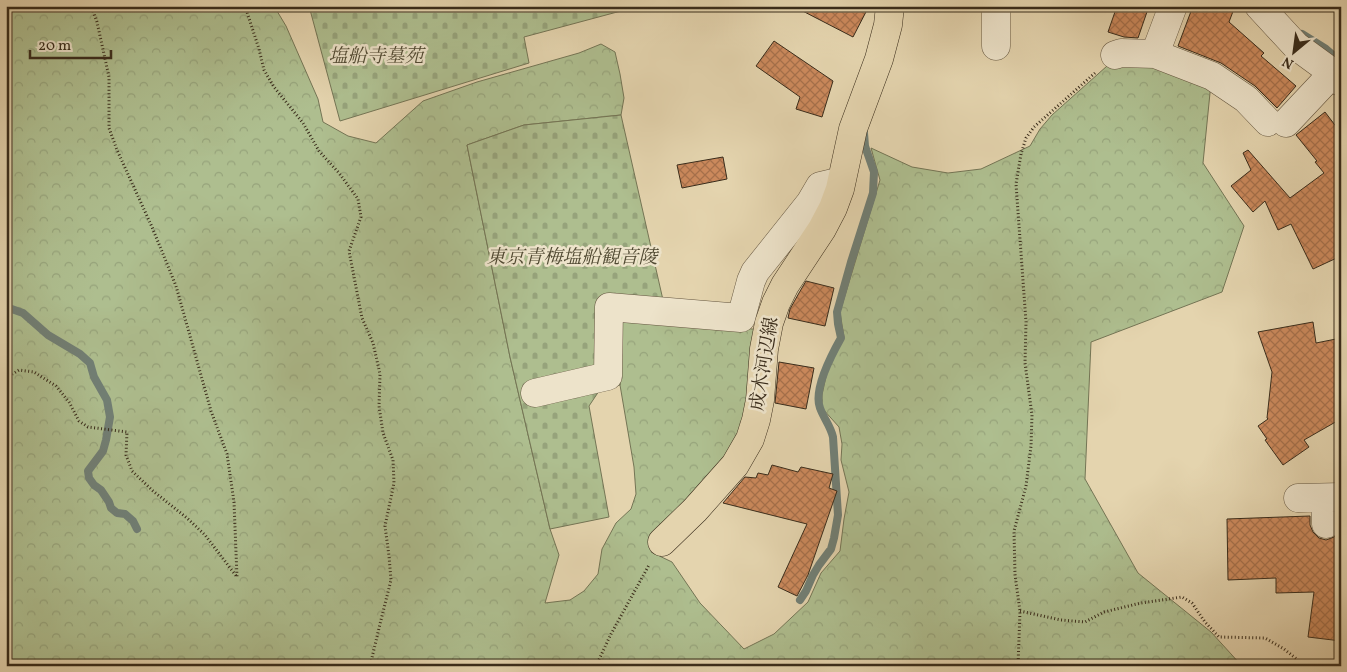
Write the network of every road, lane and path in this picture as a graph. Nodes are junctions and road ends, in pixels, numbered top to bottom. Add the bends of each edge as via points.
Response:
1 (91, 6) edge
2 (245, 6) edge
3 (890, 6) edge
4 (996, 6) edge
5 (1173, 6) edge
6 (1259, 6) edge
7 (996, 46) dead end
8 (1155, 54) junction
9 (1114, 55) joint
10 (1337, 77) edge
11 (841, 181) junction
12 (6, 378) edge
13 (535, 393) dead end
14 (1298, 498) dead end
15 (1331, 506) edge
16 (662, 542) joint
17 (1020, 611) junction
18 (1298, 660) dead end
19 (370, 666) edge
20 (596, 666) edge
21 (1018, 666) edge

1 - 12 path via 109,77 109,128 176,286 210,411 227,454 234,502 237,577 205,535 132,471 126,455 127,432 88,427 79,421 56,386 34,372 18,370
2 - 19 path via 264,70 319,151 358,199 361,217 349,252 362,318 373,343 380,374 379,406 383,433 393,460 394,483 385,526 391,580
3 - 11 main road, 成木河辺線 via 879,59 853,129
4 - 7 lane
5 - 8 lane
6 - 10 lane via 1296,46
8 - 9 lane
8 - 10 lane via 1212,76 1277,122
9 - 17 path via 1034,127 1021,154 1016,184 1032,446 1014,531
11 - 13 lane via 820,186 755,272 741,318 608,307 608,376
11 - 16 main road, 成木河辺線 via 822,229 776,303 764,349 760,400 750,439 735,465
14 - 15 lane
16 - 20 path
17 - 18 path via 1085,622 1104,612 1182,597 1192,603 1219,637 1265,638
17 - 21 path

